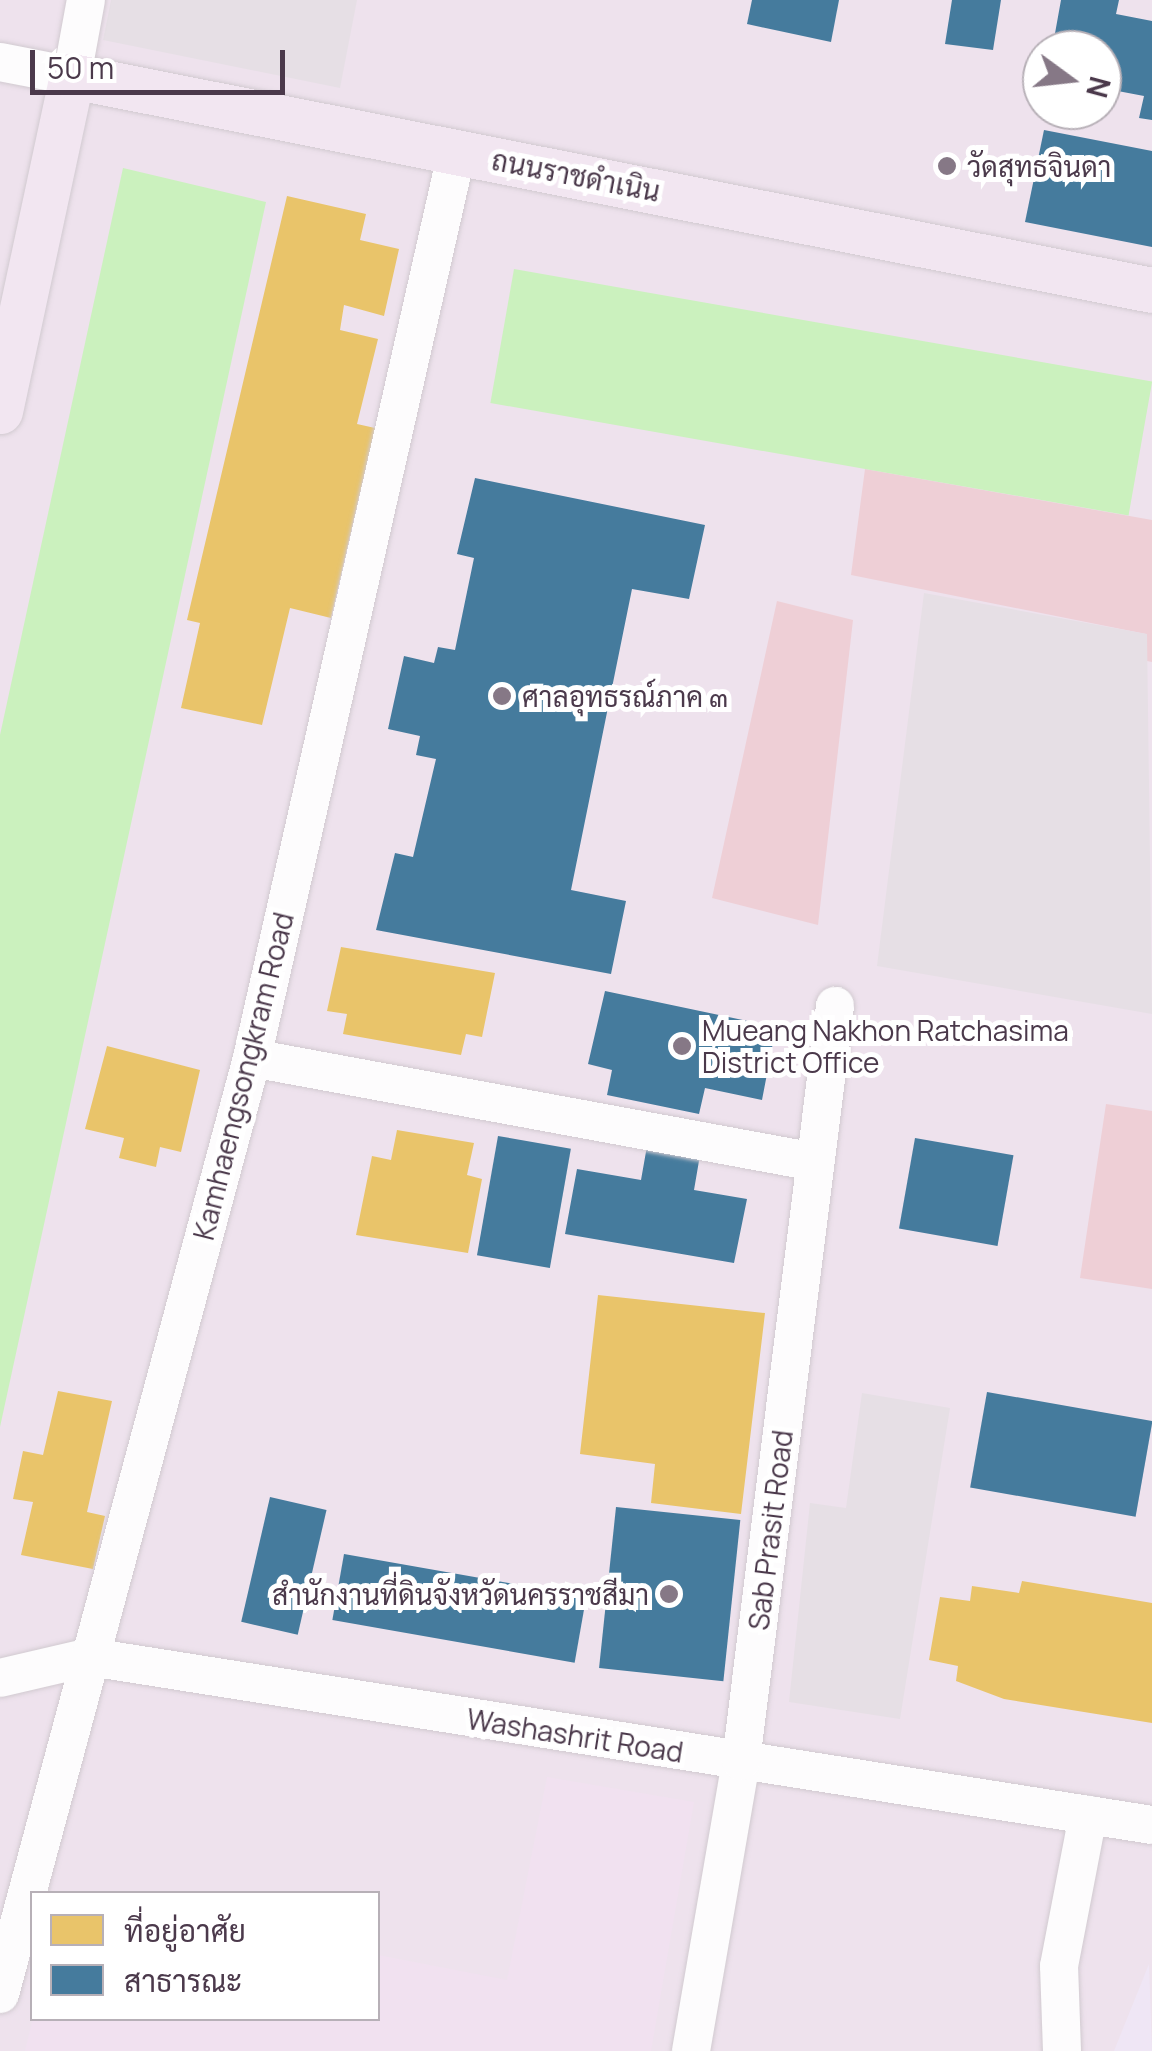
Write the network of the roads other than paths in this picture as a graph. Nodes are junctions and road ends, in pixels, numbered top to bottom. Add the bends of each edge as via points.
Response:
1 (86, 0) edge
2 (0, 62) edge
3 (72, 76) junction
4 (456, 151) junction
5 (1152, 290) edge
6 (0, 411) edge
7 (835, 1006) dead end
8 (252, 1058) junction
9 (816, 1162) junction
10 (90, 1658) junction
11 (0, 1678) edge
12 (741, 1762) junction
13 (1088, 1815) junction
14 (1152, 1825) edge
15 (0, 1994) edge
16 (691, 2051) edge
17 (1062, 2051) edge

1 - 3 street
2 - 3 street, ถนนราชดำเนิน
3 - 4 main road, ถนนราชดำเนิน
3 - 6 main road
4 - 5 main road, ถนนราชดำเนิน
4 - 8 street, Kamhaengsongkram Road
7 - 9 street, Sab Prasit Road
8 - 9 street
8 - 10 street, Kamhaengsongkram Road
9 - 12 street, Sab Prasit Road
10 - 11 street, Washashrit Road
10 - 12 street, Washashrit Road
10 - 15 street, Kamhaengsongkram Road
12 - 13 street, Washashrit Road
12 - 16 street, Sab Prasit Road
13 - 14 street, Washashrit Road
13 - 17 street via 1059,1966

